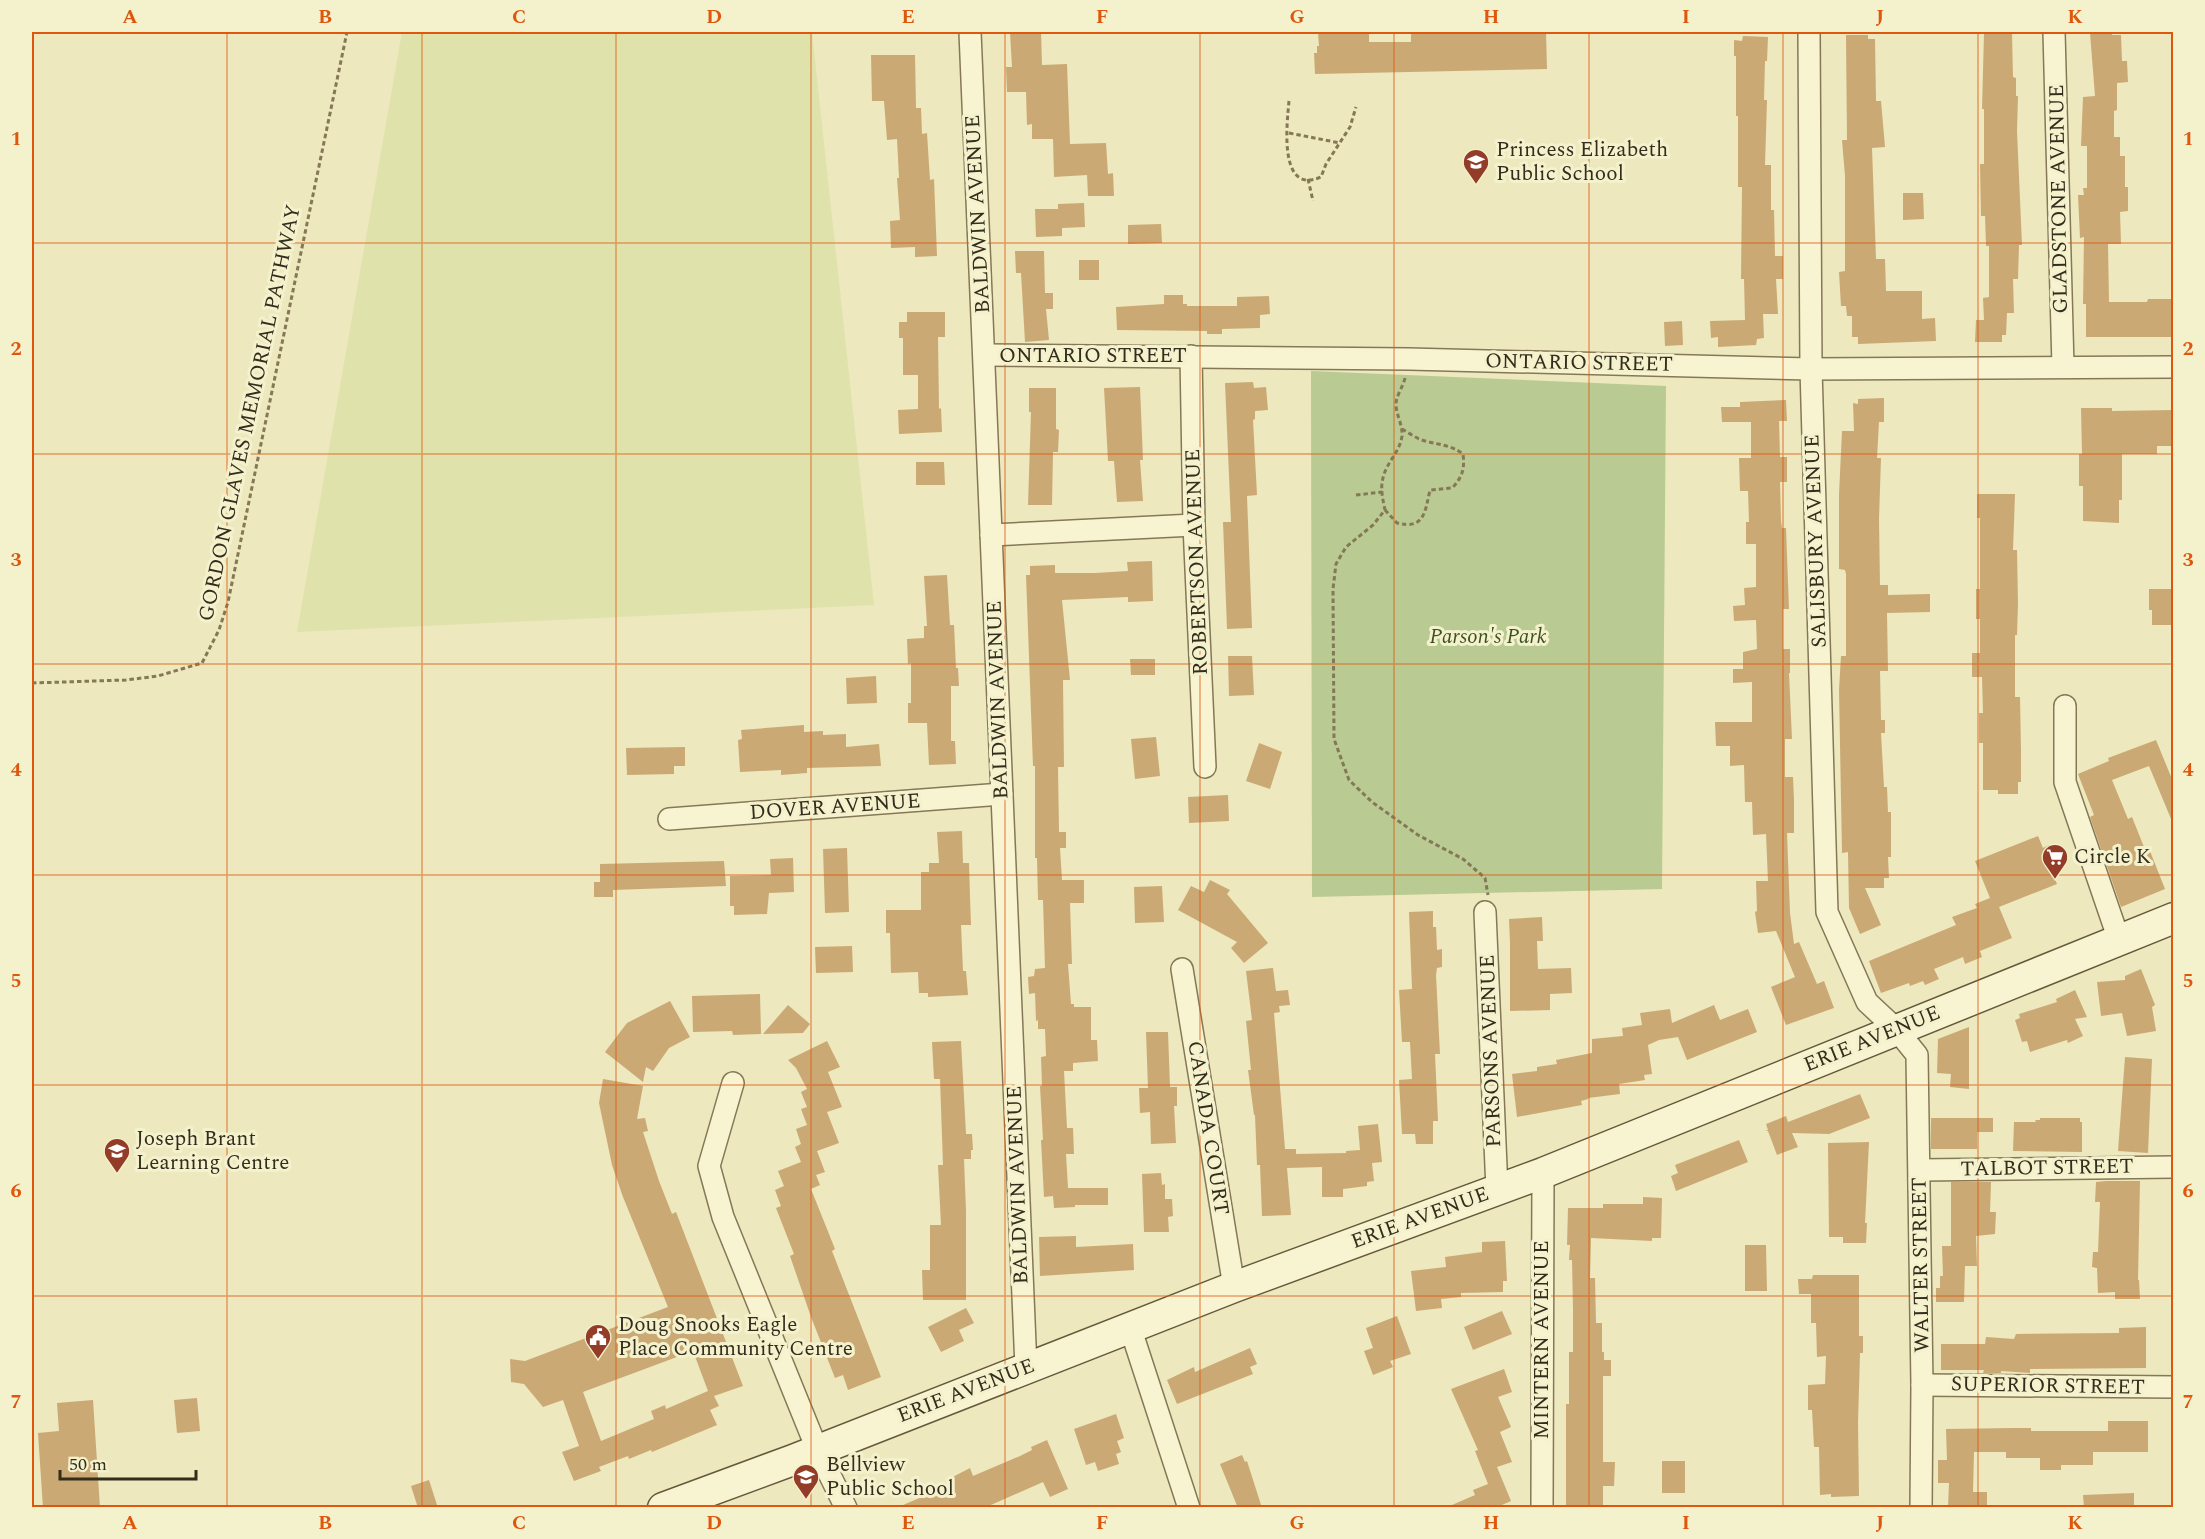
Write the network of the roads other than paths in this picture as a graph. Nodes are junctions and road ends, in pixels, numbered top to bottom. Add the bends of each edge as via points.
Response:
1 (970, 32) edge
2 (1809, 32) edge
3 (2054, 32) edge
4 (984, 355) junction
5 (1191, 356) junction
6 (2063, 367) junction
7 (2174, 367) edge
8 (1811, 369) junction
9 (1194, 525) junction
10 (991, 535) junction
11 (2065, 706) dead end
12 (1205, 767) dead end
13 (1002, 794) junction
14 (669, 819) dead end
15 (1485, 912) road end
16 (2174, 918) edge
17 (2119, 940) junction
18 (1182, 969) dead end
19 (1896, 1029) junction
20 (733, 1083) dead end
21 (2174, 1167) edge
22 (1920, 1170) junction
23 (1543, 1173) junction
24 (1497, 1190) junction
25 (1234, 1287) junction
26 (1130, 1327) junction
27 (1026, 1368) junction
28 (1922, 1385) junction
29 (2174, 1387) edge
30 (818, 1449) junction
31 (663, 1508) edge
32 (846, 1508) edge
33 (1190, 1508) edge
34 (1542, 1508) edge
35 (1921, 1508) edge

1 - 4 street, BALDWIN AVENUE
2 - 8 street, SALISBURY AVENUE
3 - 6 street, GLADSTONE AVENUE
4 - 5 street, ONTARIO STREET
4 - 10 street, BALDWIN AVENUE
5 - 8 street, ONTARIO STREET
5 - 9 street, ROBERTSON AVENUE
6 - 7 street, ONTARIO STREET
6 - 8 street, ONTARIO STREET
8 - 19 street, SALISBURY AVENUE via 1827,912 1867,1002
9 - 10 street
9 - 12 street, ROBERTSON AVENUE
10 - 13 street, BALDWIN AVENUE
11 - 17 street via 2066,782
13 - 14 street, DOVER AVENUE
13 - 27 street, BALDWIN AVENUE
15 - 24 street, PARSONS AVENUE
16 - 17 main road, ERIE AVENUE
17 - 19 main road, ERIE AVENUE
18 - 25 street, CANADA COURT
19 - 22 street, WALTER STREET via 1917,1055
19 - 23 main road, ERIE AVENUE
20 - 30 street via 709,1166 723,1217
21 - 22 street, TALBOT STREET
22 - 28 street, WALTER STREET
23 - 24 main road, ERIE AVENUE
23 - 34 street, MINTERN AVENUE
24 - 25 main road, ERIE AVENUE
25 - 26 main road, ERIE AVENUE
26 - 27 main road, ERIE AVENUE
26 - 33 street
27 - 30 main road, ERIE AVENUE
28 - 29 street, SUPERIOR STREET
28 - 35 street, WALTER STREET
30 - 31 main road, ERIE AVENUE
30 - 32 street

